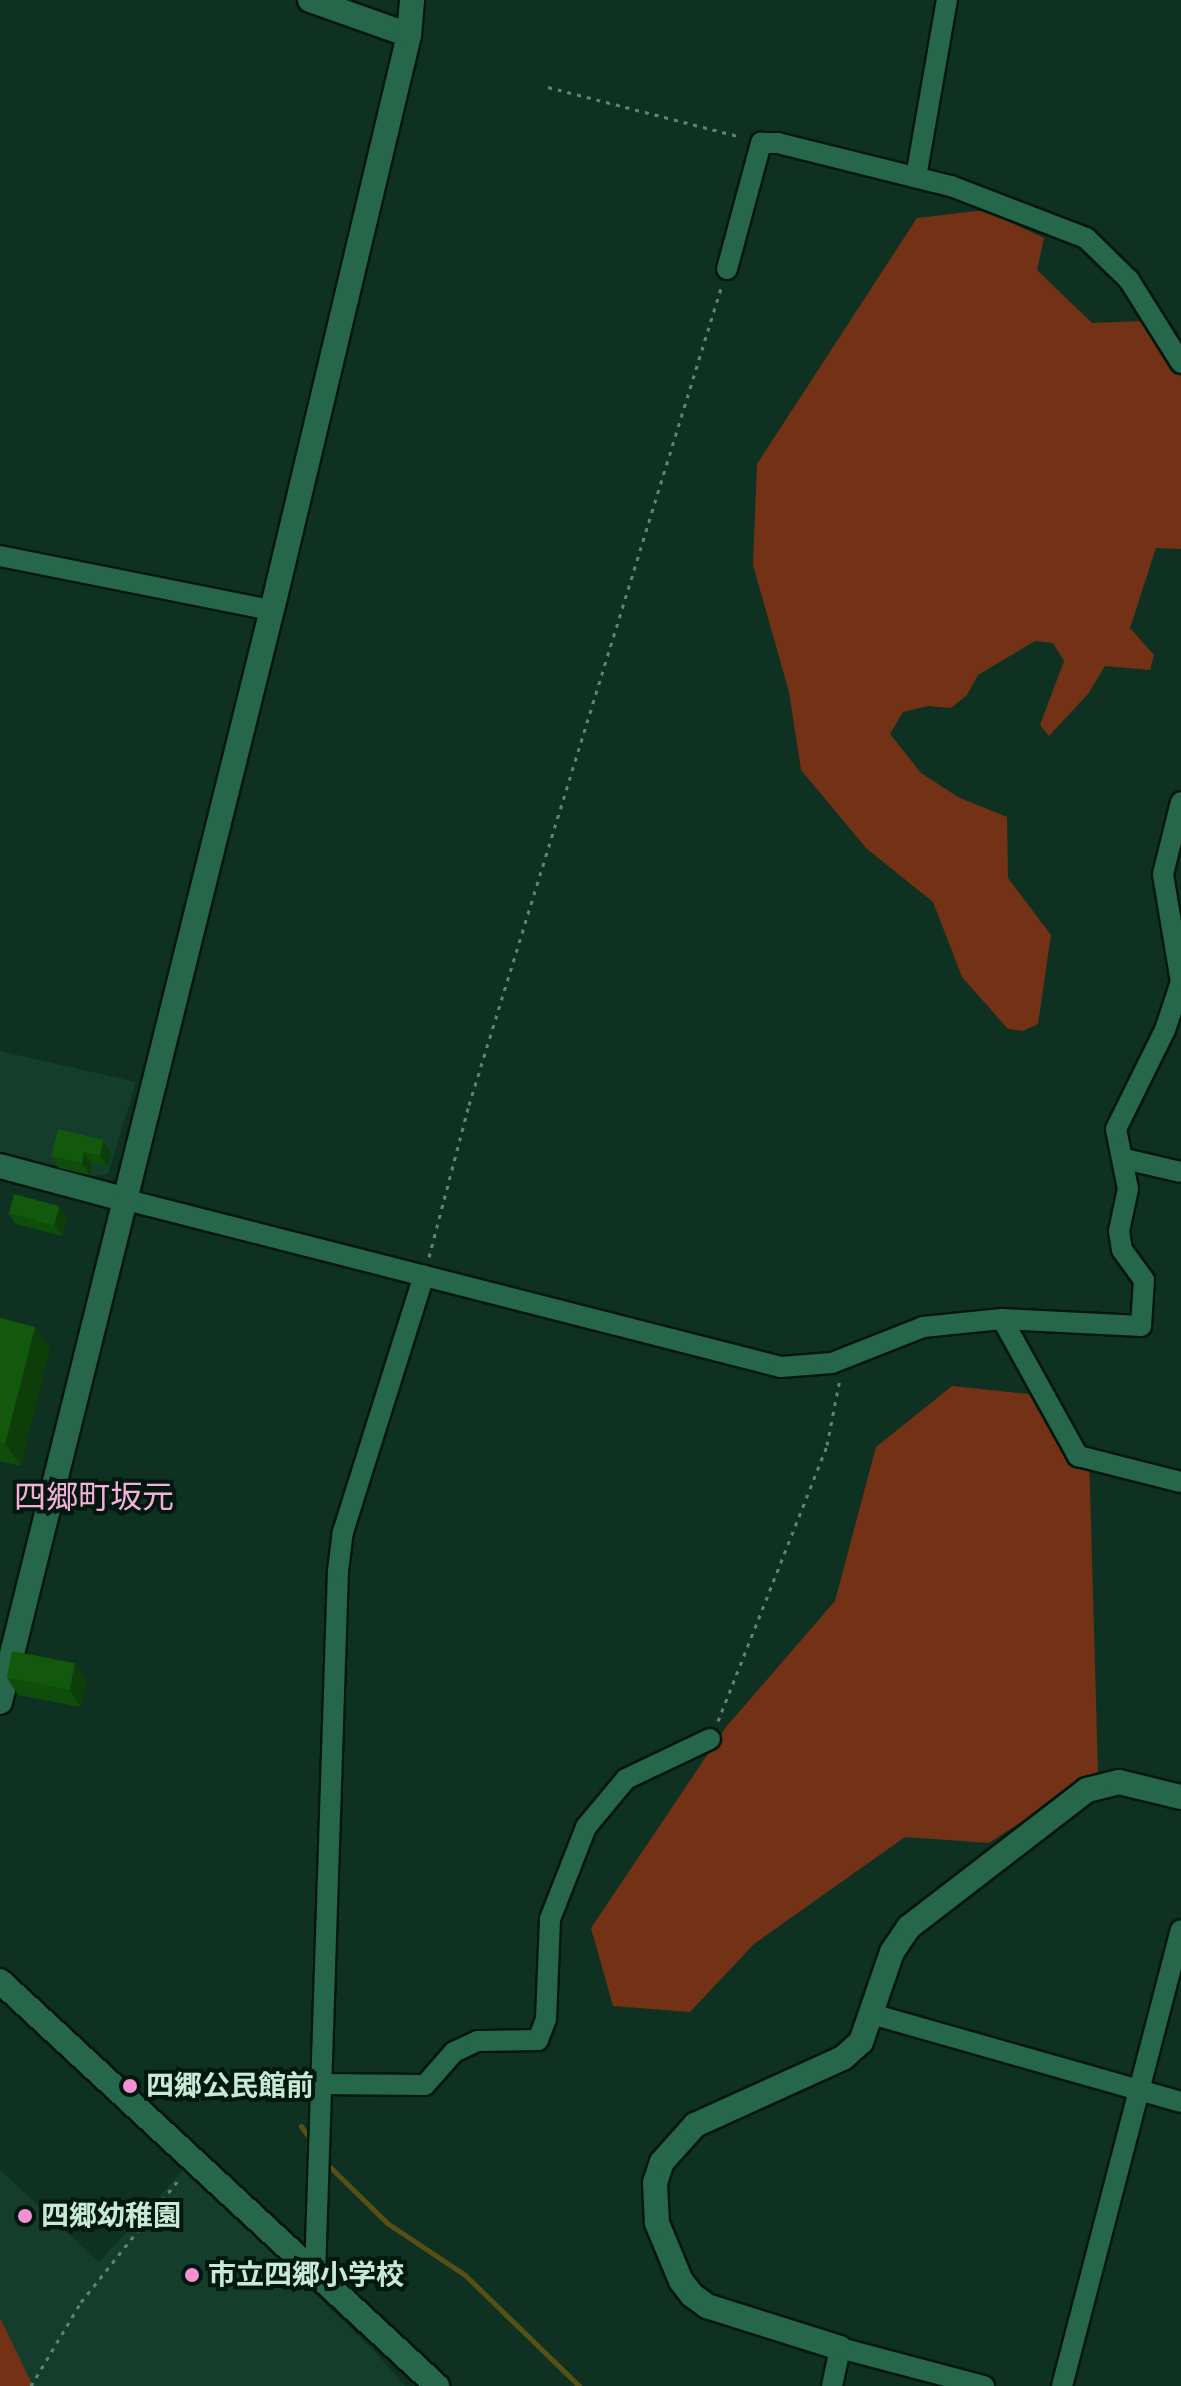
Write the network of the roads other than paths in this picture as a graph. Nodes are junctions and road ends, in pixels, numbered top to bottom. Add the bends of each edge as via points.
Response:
1 (310, 0) edge
2 (412, 0) edge
3 (947, 0) edge
4 (409, 35) junction
5 (916, 177) junction
6 (727, 269) road end
7 (1181, 363) edge
8 (0, 556) edge
9 (271, 610) junction
10 (1181, 802) edge
11 (1125, 1159) junction
12 (0, 1166) edge
13 (1181, 1172) edge
14 (123, 1199) junction
15 (424, 1275) junction
16 (1002, 1319) junction
17 (1181, 1482) edge
18 (0, 1702) edge
19 (710, 1739) road end
20 (1181, 1797) edge
21 (1181, 1930) edge
22 (0, 1981) edge
23 (872, 2014) junction
24 (320, 2084) junction
25 (1136, 2093) junction
26 (1181, 2102) edge
27 (315, 2274) junction
28 (840, 2348) junction
29 (437, 2386) edge
30 (832, 2386) edge
31 (984, 2386) edge
32 (1062, 2386) edge

1 - 4 street
2 - 4 street
3 - 5 street
4 - 9 street
5 - 6 street via 761,143
5 - 7 street via 1026,212 1086,238 1129,280
8 - 9 street
9 - 14 street
10 - 11 street via 1163,874 1181,982 1165,1030 1116,1129
11 - 13 street
11 - 16 street via 1128,1189 1119,1231 1122,1250 1144,1280 1141,1326
12 - 14 street
14 - 15 street
14 - 18 street
15 - 16 street via 725,1357 781,1367 844,1359 923,1327
15 - 24 street via 343,1532
16 - 17 street via 1078,1456
19 - 24 street via 626,1779 586,1827 550,1919 546,2019 538,2040 478,2041 454,2052 425,2085
20 - 23 street via 1119,1782 1087,1790 909,1927 892,1952
21 - 25 street
22 - 27 street
23 - 25 street
23 - 28 street via 861,2042 843,2058 695,2125 673,2146 655,2183 657,2223 692,2295 707,2306
24 - 27 street
25 - 26 street
25 - 32 street
27 - 29 street
28 - 30 street
28 - 31 street

